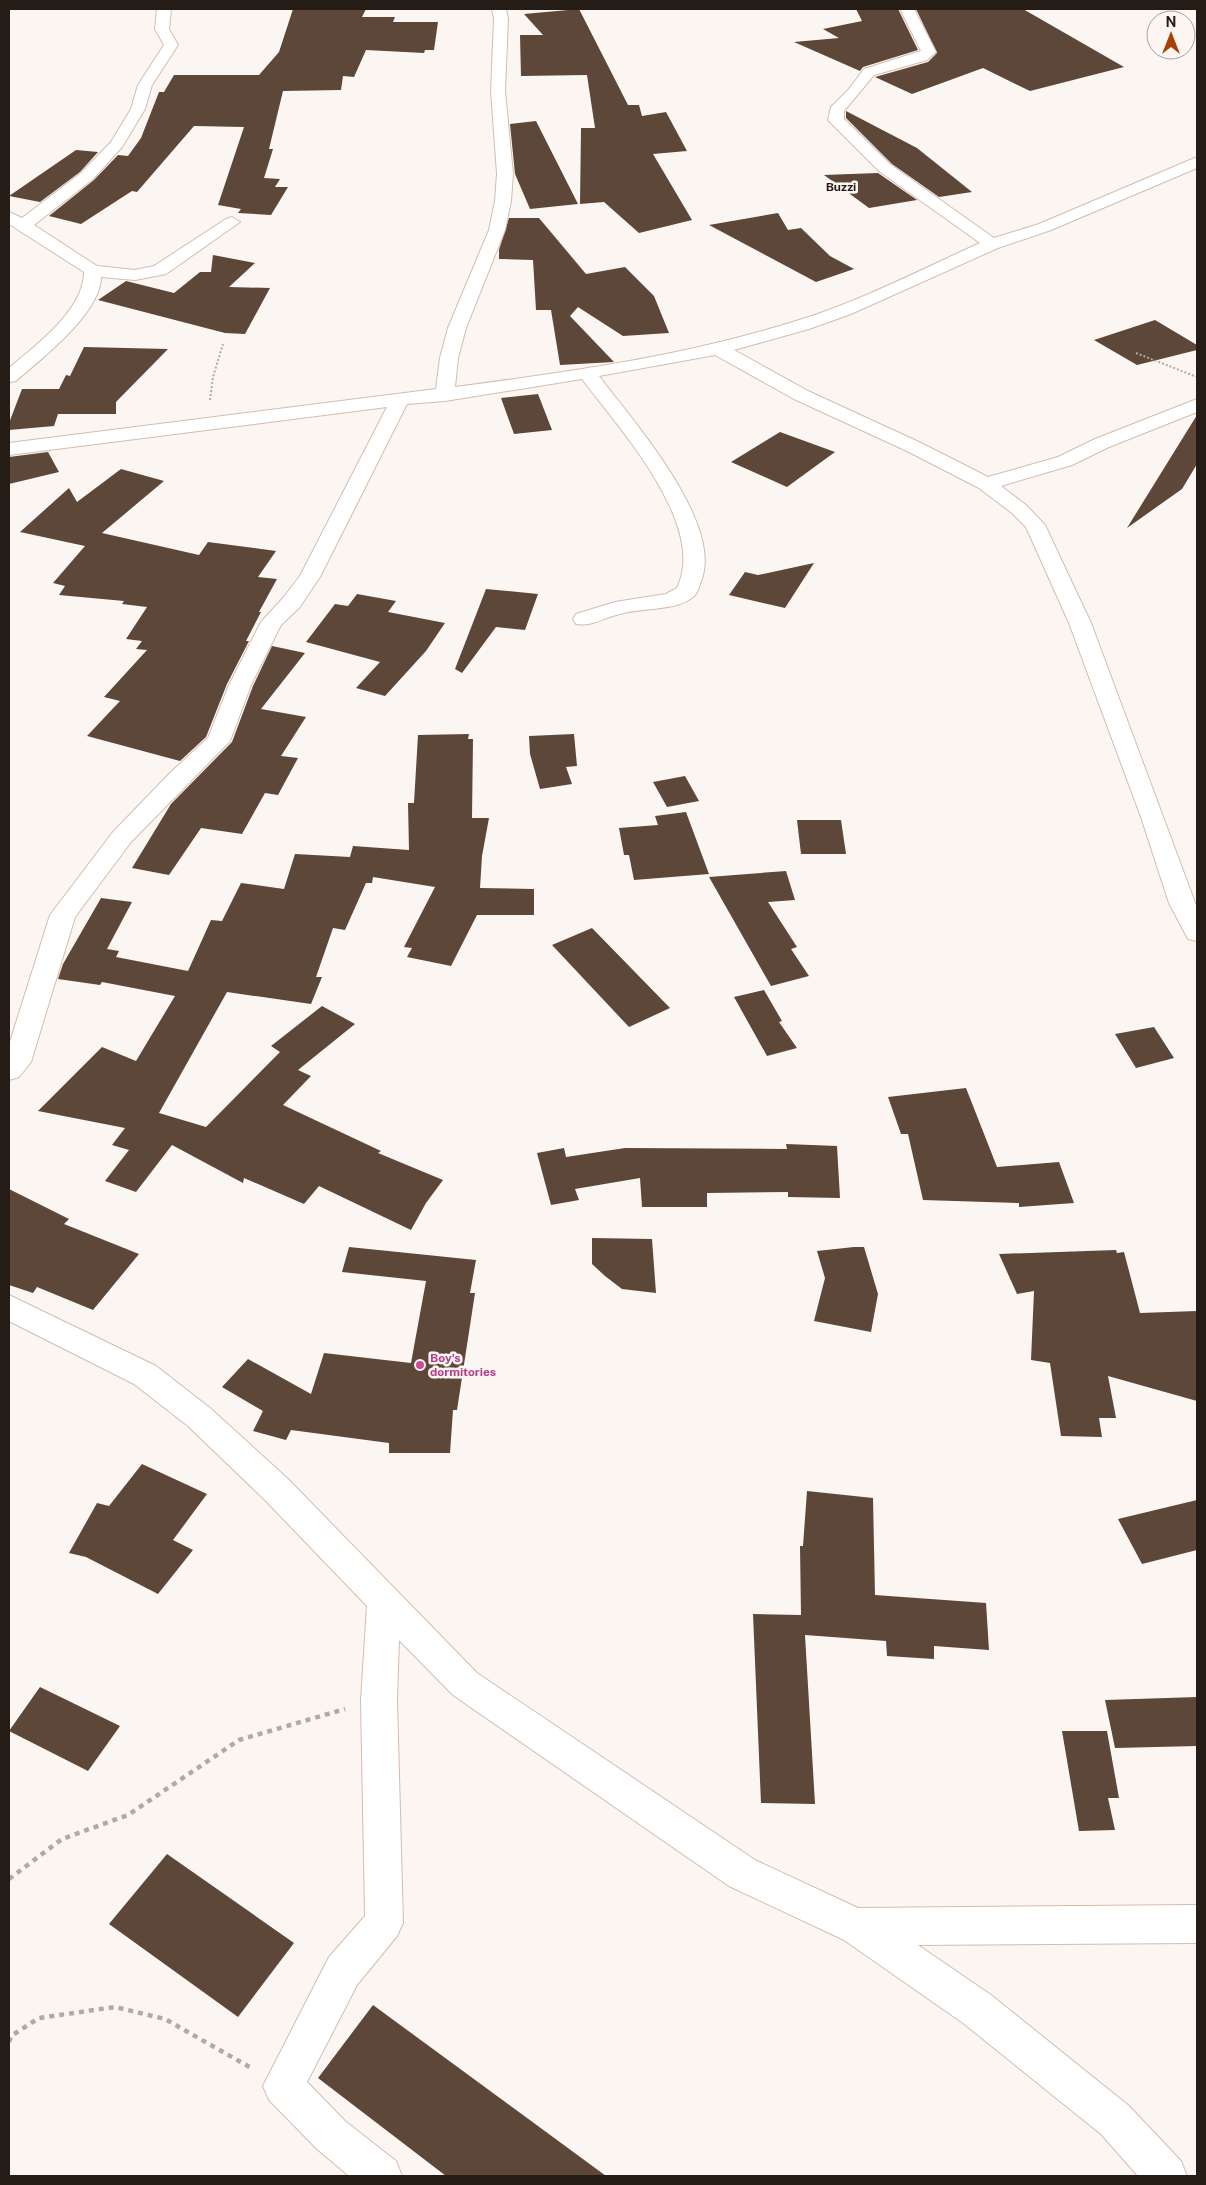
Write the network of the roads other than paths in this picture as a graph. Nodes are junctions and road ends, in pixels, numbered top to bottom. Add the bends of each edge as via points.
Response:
1 (164, 9) edge
2 (499, 9) edge
3 (908, 9) edge
4 (1197, 162) edge
5 (16, 221) edge
6 (232, 222) dead end
7 (992, 244) junction
8 (92, 270) junction
9 (718, 349) junction
10 (587, 373) junction
11 (9, 377) edge
12 (444, 395) junction
13 (399, 401) junction
14 (1197, 405) edge
15 (9, 449) edge
16 (986, 484) junction
17 (584, 619) dead end
18 (1190, 901) edge
19 (1197, 933) edge
20 (9, 1070) edge
21 (9, 1307) edge
22 (384, 1600) junction
23 (1197, 1924) edge
24 (857, 1927) junction
25 (381, 2176) edge
26 (1166, 2176) edge

1 - 5 street via 162,29 171,45 146,85 138,109 118,144 87,176
2 - 12 street via 498,91 505,174 503,201 493,239 457,328
3 - 7 street via 929,52 922,57 869,72 836,110 836,120 885,168
4 - 7 street via 1162,180
5 - 8 street
6 - 8 street via 150,274 136,276
7 - 9 street via 845,310
8 - 11 street via 94,277 90,293 71,320
9 - 10 street via 683,358
9 - 16 street via 801,395
10 - 12 street
10 - 17 street via 619,418 655,459 687,523 695,569 686,592 671,600 615,608
12 - 13 street
13 - 15 street
13 - 20 street via 310,577 292,603 272,622 240,685 218,742 178,778 122,837 63,915 17,1062
14 - 16 street via 1065,461
16 - 18 street via 1035,526 1054,562 1153,817
18 - 19 street
21 - 22 street via 145,1375 199,1417
22 - 24 street via 465,1684 742,1873
22 - 25 street via 379,1700 384,1923 343,1971 283,2086 342,2144
23 - 24 street
24 - 26 street via 977,2009 1115,2120

